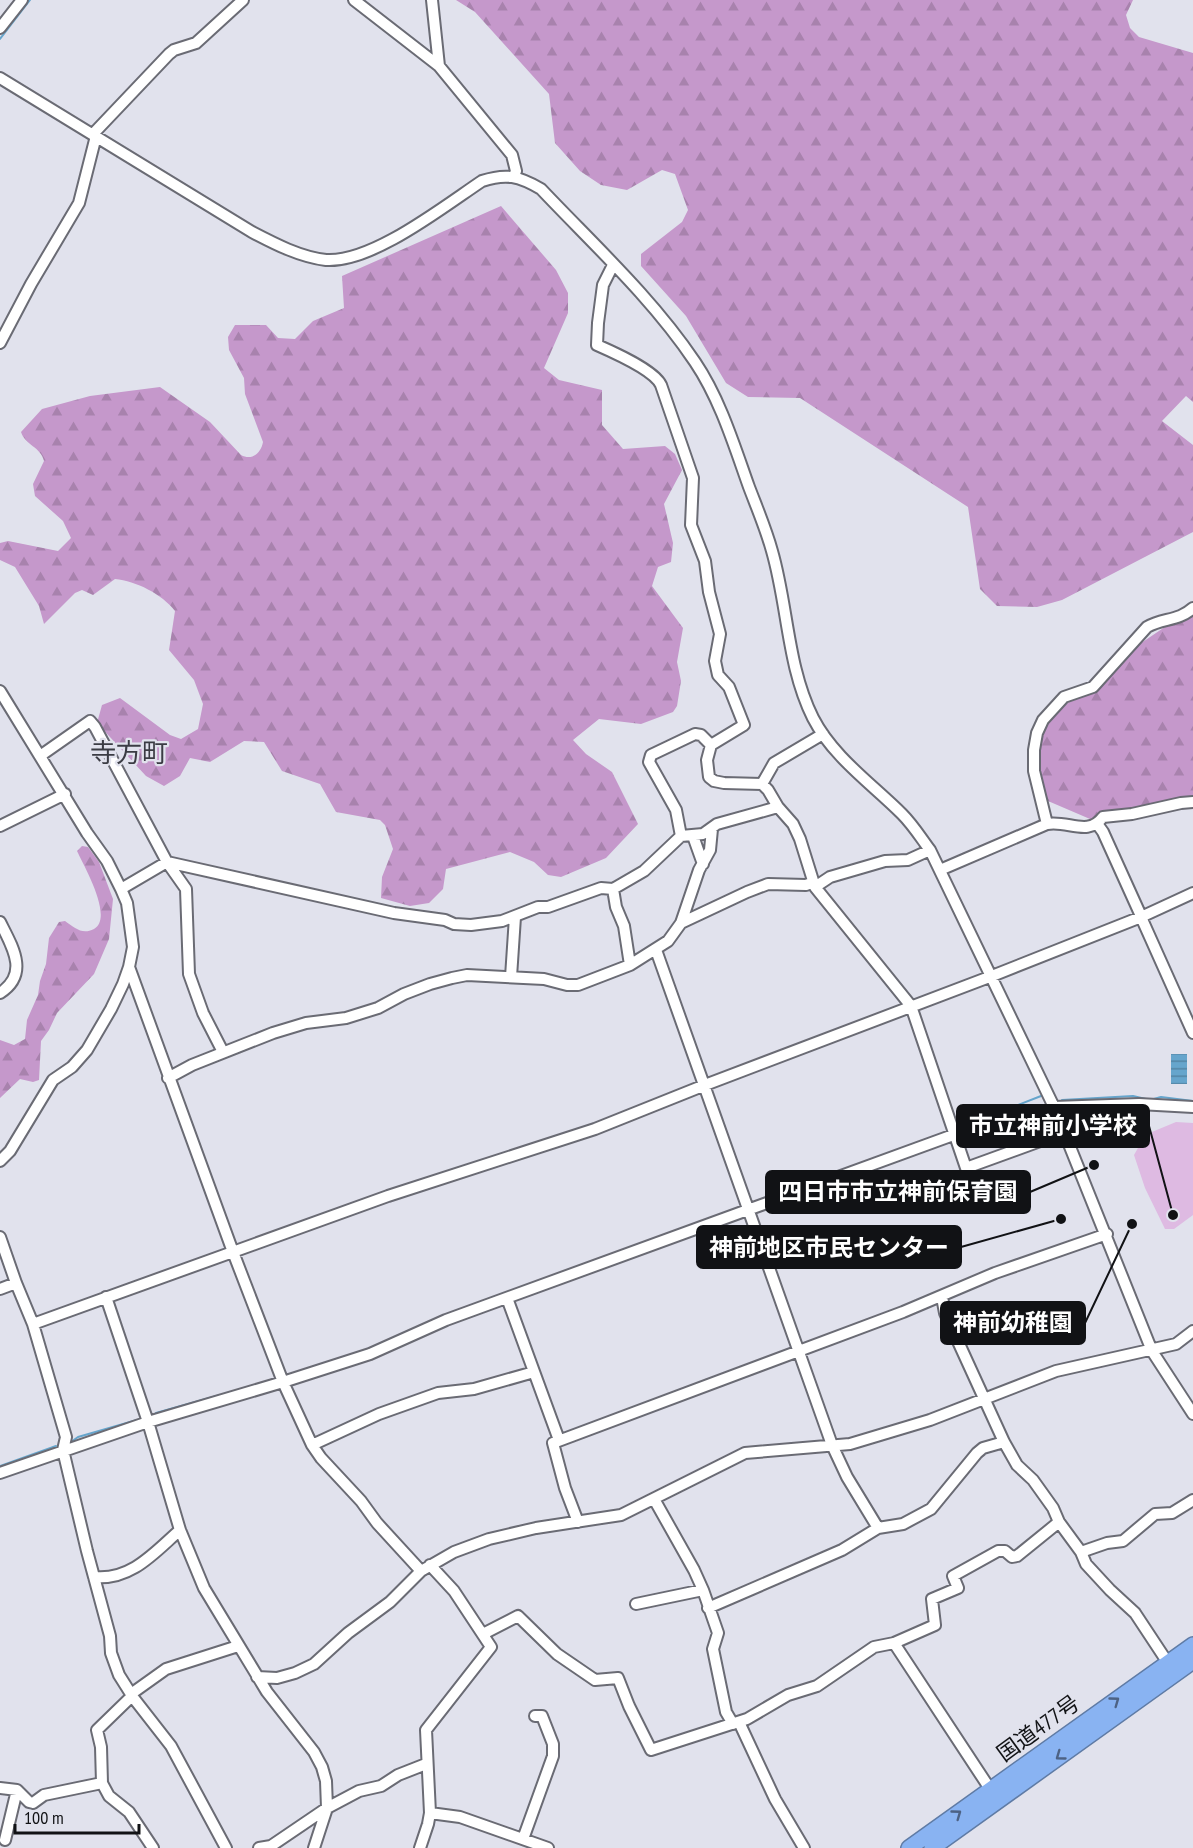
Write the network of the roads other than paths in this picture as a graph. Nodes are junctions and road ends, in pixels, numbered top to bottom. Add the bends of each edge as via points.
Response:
1 (22, 0) edge
2 (243, 0) edge
3 (354, 0) edge
4 (432, 0) edge
5 (0, 28) edge
6 (439, 66) junction
7 (0, 78) edge
8 (94, 135) junction
9 (514, 176) junction
10 (613, 265) junction
11 (0, 343) edge
12 (1193, 608) edge
13 (0, 691) edge
14 (823, 734) junction
15 (711, 745) junction
16 (40, 756) junction
17 (762, 784) junction
18 (64, 794) junction
19 (1193, 802) edge
20 (778, 807) junction
21 (1047, 824) junction
22 (1098, 825) junction
23 (0, 826) edge
24 (712, 829) junction
25 (687, 836) junction
26 (930, 850) junction
27 (167, 862) junction
28 (703, 864) junction
29 (940, 870) junction
30 (814, 884) junction
31 (122, 889) junction
32 (613, 889) junction
33 (1193, 893) edge
34 (515, 916) junction
35 (1141, 916) junction
36 (0, 922) edge
37 (681, 924) junction
38 (656, 950) junction
39 (630, 965) junction
40 (129, 967) junction
41 (992, 976) junction
42 (511, 977) junction
43 (0, 993) edge
44 (911, 1006) junction
45 (1193, 1033) edge
46 (223, 1052) junction
47 (168, 1078) junction
48 (705, 1085) junction
49 (1054, 1107) junction
50 (1193, 1107) edge
51 (954, 1131) junction
52 (1065, 1132) junction
53 (0, 1161) edge
54 (749, 1209) junction
55 (1107, 1234) junction
56 (0, 1237) edge
57 (233, 1252) junction
58 (16, 1283) junction
59 (0, 1289) edge
60 (106, 1297) junction
61 (942, 1297) junction
62 (507, 1298) junction
63 (33, 1324) junction
64 (1193, 1331) edge
65 (1152, 1350) junction
66 (800, 1351) junction
67 (534, 1372) junction
68 (283, 1382) junction
69 (984, 1399) junction
70 (1193, 1414) edge
71 (148, 1422) junction
72 (559, 1440) junction
73 (1004, 1442) junction
74 (312, 1445) junction
75 (832, 1445) junction
76 (63, 1450) junction
77 (0, 1473) edge
78 (654, 1499) junction
79 (1193, 1500) edge
80 (578, 1522) junction
81 (1059, 1522) junction
82 (878, 1528) junction
83 (180, 1530) junction
84 (1081, 1552) junction
85 (426, 1568) junction
86 (94, 1577) junction
87 (703, 1590) junction
88 (636, 1604) dead end
89 (708, 1608) junction
90 (483, 1634) junction
91 (894, 1643) junction
92 (1193, 1645) edge
93 (238, 1646) junction
94 (1193, 1661) edge
95 (1168, 1663) junction
96 (257, 1677) junction
97 (131, 1695) junction
98 (535, 1716) dead end
99 (736, 1723) junction
100 (426, 1764) junction
101 (102, 1783) junction
102 (0, 1788) edge
103 (17, 1790) junction
104 (994, 1795) junction
105 (327, 1808) junction
106 (430, 1813) junction
107 (523, 1839) junction
108 (5, 1840) dead end
109 (153, 1848) edge
110 (226, 1848) edge
111 (259, 1848) edge
112 (314, 1848) edge
113 (420, 1848) edge
114 (548, 1848) edge
115 (804, 1848) edge
116 (909, 1848) edge
117 (932, 1848) edge

1 - 5 street
2 - 8 street via 196,43 169,54
3 - 6 street
4 - 6 street
6 - 9 street via 512,155
7 - 8 street
8 - 9 street via 252,232 323,259 355,256 386,244 482,181
8 - 11 street via 78,203
9 - 10 street via 541,189
10 - 14 street via 660,312 697,364 713,396 771,549 796,676
10 - 15 street via 603,285 597,345 642,368 661,385 693,478 692,525 705,561 720,634 715,661 718,675 729,687 744,725
12 - 21 street via 1177,619 1147,627 1093,687 1064,697 1043,720 1037,736 1034,771
13 - 16 street
14 - 17 street via 774,763
14 - 26 street via 905,816
15 - 17 street via 707,770 714,781
15 - 25 street via 695,734 651,755 649,762
16 - 18 street
16 - 27 street via 90,721
17 - 20 street
18 - 23 street
18 - 31 street
19 - 22 street via 1103,817
20 - 24 street
20 - 30 street via 793,824
21 - 22 street via 1091,828
21 - 29 street
22 - 35 street
24 - 25 street
24 - 28 street via 710,850
25 - 28 street
25 - 32 street via 644,871
26 - 29 street
26 - 30 street via 908,860 885,861
27 - 31 street
27 - 34 street via 454,924 502,921
27 - 46 street via 186,889 189,974
28 - 37 street
29 - 41 street
30 - 37 street via 768,884
30 - 44 street
31 - 40 street via 133,947
32 - 34 street via 601,888
32 - 39 street
33 - 35 street
34 - 42 street
35 - 41 street
35 - 45 street
36 - 43 street via 17,960 13,979
37 - 38 street
38 - 39 street
38 - 48 street
39 - 42 street via 578,985
40 - 47 street
40 - 53 street via 87,1050 72,1067 52,1080 10,1151
41 - 44 street
41 - 49 street
42 - 46 street via 452,978 357,1015 306,1023
44 - 48 street
44 - 51 street
46 - 47 street
47 - 57 street
48 - 54 street
48 - 57 street via 595,1129 388,1196
49 - 50 street
49 - 52 street
51 - 52 street via 966,1168
51 - 54 street
52 - 55 street
54 - 62 street
54 - 66 street
55 - 61 street via 995,1273
55 - 65 street
56 - 58 street
57 - 60 street
57 - 68 street
58 - 59 street
58 - 63 street
60 - 63 street
60 - 71 street
61 - 66 street
61 - 69 street via 945,1313
62 - 67 street
62 - 68 street via 370,1354
63 - 76 street via 66,1437
64 - 65 street via 1176,1344
65 - 69 street via 1056,1371
65 - 70 street
66 - 72 street
66 - 75 street
67 - 72 street
67 - 74 street via 474,1389 438,1393 379,1414
68 - 71 street
68 - 74 street
69 - 73 street
69 - 75 street via 930,1420 850,1444
71 - 76 street
71 - 83 street
72 - 80 street via 553,1443
73 - 81 street
73 - 82 street via 982,1448 931,1509 903,1524
74 - 85 street via 377,1523
75 - 78 street via 745,1453
75 - 82 street
76 - 77 street
76 - 86 street
78 - 80 street via 621,1515
78 - 87 street
79 - 84 street via 1172,1513 1155,1514 1122,1541
80 - 85 street via 489,1539
81 - 84 street
81 - 91 street via 1017,1556 998,1551 953,1576 958,1588 932,1599 935,1624
82 - 89 street via 842,1550
83 - 86 street via 134,1569 123,1575
83 - 93 street via 204,1588
84 - 95 street via 1086,1564 1135,1613
85 - 90 street via 454,1591
85 - 96 street via 314,1664 277,1678
86 - 97 street via 111,1653
87 - 88 street
87 - 89 street
89 - 99 street via 718,1634 713,1649 726,1712
90 - 99 street via 518,1616 557,1654 595,1680 618,1678 651,1750
90 - 100 street via 491,1647 426,1730
91 - 99 street via 874,1647 817,1686 788,1695
91 - 104 street
92 - 95 highway, 国道477号
93 - 96 street
93 - 97 street via 166,1669
94 -> 104 highway, 国道477号
104 -> 95 highway, 国道477号
96 - 105 street via 314,1752 326,1781
97 - 101 street via 97,1730
97 - 110 street via 171,1746
98 - 107 street via 542,1716 553,1744 553,1756
99 - 115 street
100 - 105 street
100 - 106 street
101 - 103 street via 44,1795 33,1803
101 - 109 street via 109,1796 129,1812
102 - 103 street
103 - 108 street
116 -> 104 highway, 国道477号
104 - 117 highway, 国道477号
105 - 111 street via 271,1846
105 - 112 street
106 - 107 street via 460,1816
106 - 113 street
107 - 114 street

